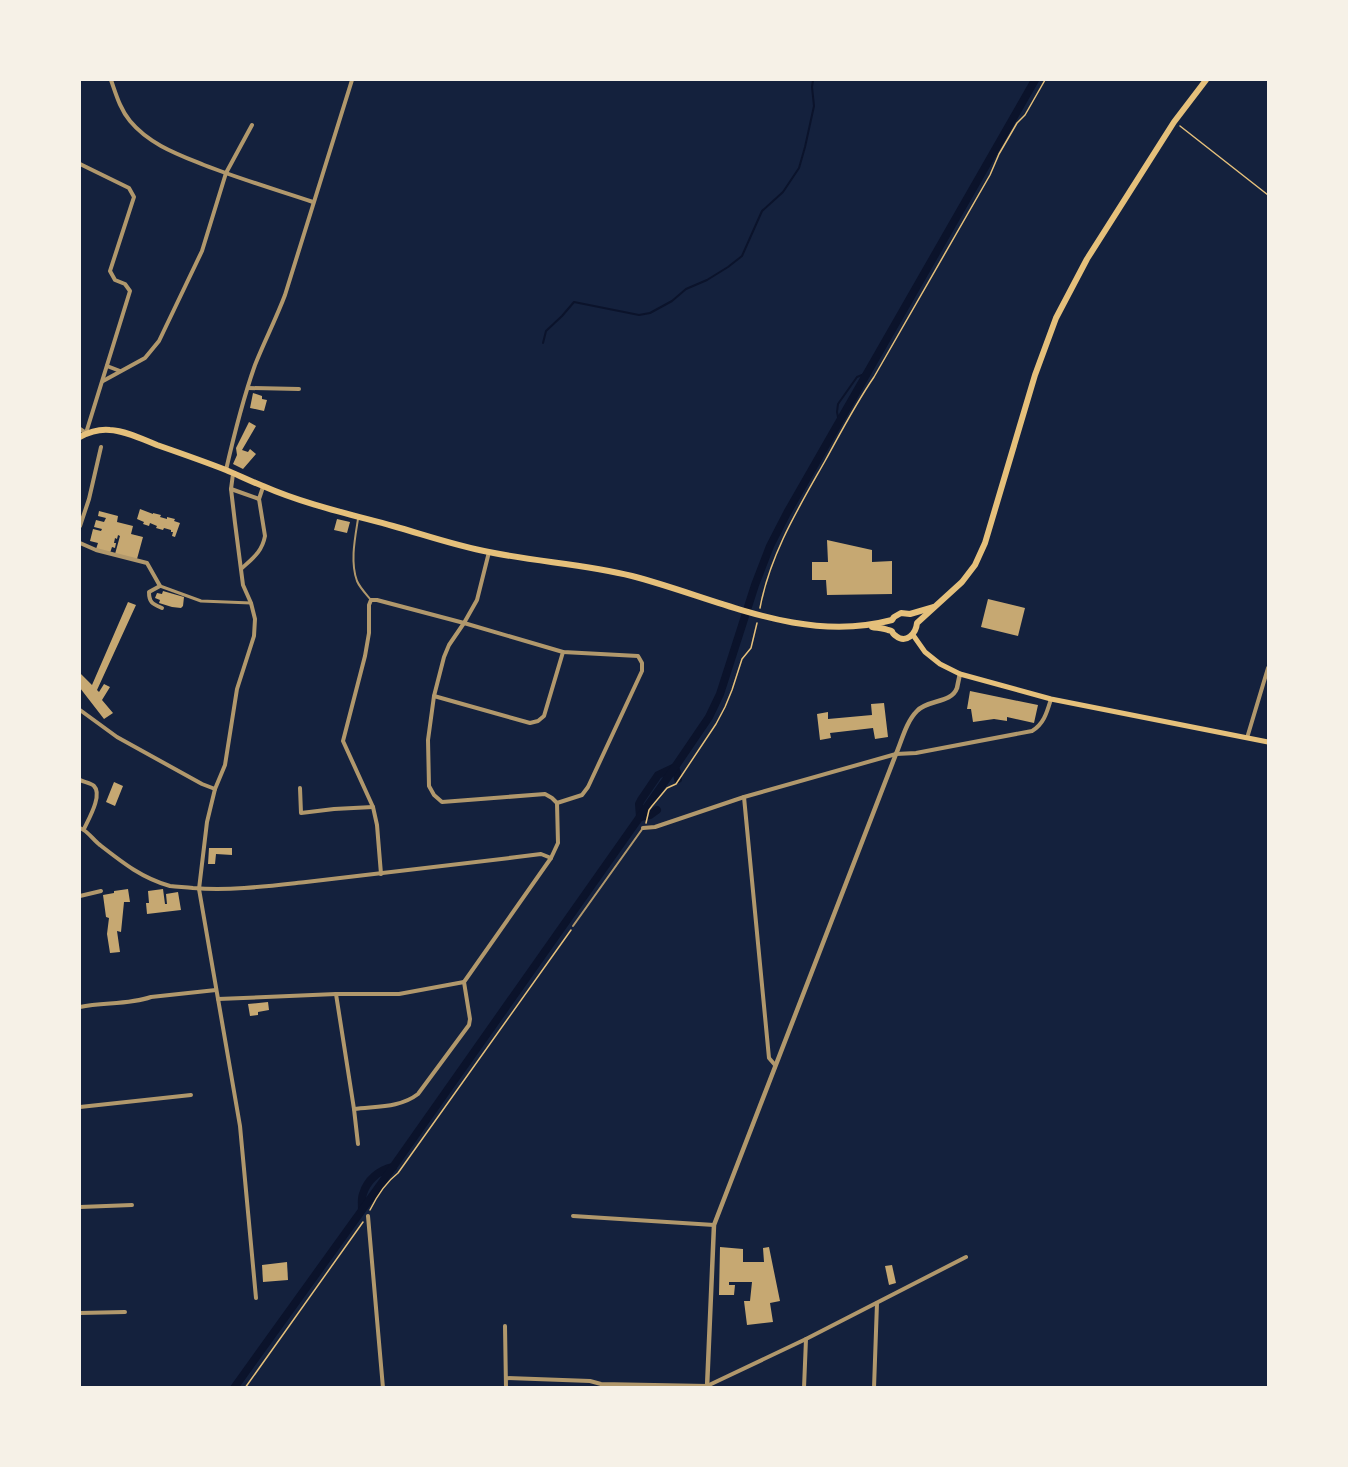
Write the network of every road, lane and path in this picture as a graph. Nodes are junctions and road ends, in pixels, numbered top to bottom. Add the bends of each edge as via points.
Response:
1 (111, 80) edge
2 (352, 80) edge
3 (1045, 80) edge
4 (1206, 80) edge
5 (1174, 122) junction
6 (252, 125) dead end
7 (80, 164) edge
8 (226, 173) junction
9 (1269, 195) edge
10 (313, 202) junction
11 (107, 366) junction
12 (120, 371) junction
13 (103, 381) junction
14 (248, 388) junction
15 (299, 389) dead end
16 (80, 429) edge
17 (83, 435) edge
18 (101, 447) dead end
19 (226, 470) junction
20 (234, 473) junction
21 (264, 487) junction
22 (231, 489) junction
23 (259, 499) junction
24 (358, 517) junction
25 (80, 526) edge
26 (80, 543) edge
27 (489, 552) junction
28 (241, 570) junction
29 (159, 586) junction
30 (371, 600) junction
31 (251, 603) junction
32 (934, 607) junction
33 (162, 608) dead end
34 (760, 608) dead end
35 (910, 614) junction
36 (892, 620) junction
37 (464, 622) junction
38 (758, 623) dead end
39 (917, 623) junction
40 (865, 626) junction
41 (891, 630) junction
42 (913, 635) junction
43 (563, 652) junction
44 (1269, 668) edge
45 (960, 674) junction
46 (434, 696) junction
47 (1051, 699) junction
48 (80, 710) edge
49 (1247, 738) junction
50 (1269, 742) edge
51 (896, 754) junction
52 (80, 780) edge
53 (300, 788) dead end
54 (215, 789) junction
55 (744, 797) junction
56 (557, 803) junction
57 (373, 807) junction
58 (648, 818) dead end
59 (643, 828) joint
60 (82, 829) edge
61 (551, 858) junction
62 (381, 874) junction
63 (200, 889) junction
64 (101, 891) dead end
65 (80, 896) edge
66 (573, 926) joint
67 (464, 982) junction
68 (216, 990) junction
69 (336, 994) junction
70 (218, 999) junction
71 (80, 1007) edge
72 (775, 1065) junction
73 (191, 1095) dead end
74 (80, 1107) edge
75 (354, 1108) junction
76 (358, 1144) dead end
77 (132, 1205) dead end
78 (80, 1207) edge
79 (368, 1216) junction
80 (573, 1216) dead end
81 (714, 1225) junction
82 (966, 1257) dead end
83 (255, 1298) dead end
84 (877, 1303) junction
85 (125, 1312) dead end
86 (80, 1313) edge
87 (505, 1326) dead end
88 (806, 1339) junction
89 (506, 1378) junction
90 (707, 1387) edge
91 (245, 1388) edge
92 (383, 1388) edge
93 (507, 1388) edge
94 (804, 1388) edge
95 (874, 1388) edge

1 - 8 street via 121,107 150,140
2 - 10 street
3 - 34 path via 999,154 799,508 775,556
4 - 5 main road
5 - 9 path
5 - 32 main road via 1088,259 1056,318 985,543 962,582
6 - 8 street
7 - 11 street via 129,188 134,197 110,271 130,291
8 - 10 street
8 - 12 street via 202,251 159,341 145,358
10 - 14 street via 285,296
11 - 12 street
11 - 13 street
12 - 13 street
13 - 17 street
14 - 15 street
14 - 19 street
16 - 17 street
17 - 19 main road via 99,430 120,432
18 - 25 street
19 - 20 main road
20 - 21 main road
20 - 22 street
21 - 23 street
21 - 24 main road
22 - 23 street
22 - 28 street
23 - 28 street via 264,540 260,551
24 - 27 main road
24 - 30 lane via 355,572 357,583
26 - 29 street via 147,563
27 - 37 street via 477,600
27 - 40 main road via 627,575 787,622
28 - 31 street
29 - 31 street via 201,601
29 - 33 street via 149,592 149,599
30 - 37 street
30 - 57 street via 365,656 343,741
31 - 54 street via 254,636 237,689 225,765
32 - 35 main road
32 - 39 main road
35 - 36 main road via 897,614
35 - 39 main road
36 - 40 main road
36 - 41 main road
37 - 43 street
37 - 46 street via 444,657
38 - 58 path via 751,648 742,659 716,724 676,784 667,788 652,806
39 - 42 main road
40 - 41 main road
41 - 42 main road via 898,638
42 - 45 main road via 925,652
43 - 46 street via 544,716 538,721 530,723
43 - 56 street via 638,656 642,671 588,787 582,795
44 - 49 street
45 - 47 main road
45 - 51 street via 952,696 918,710
46 - 56 street via 428,740 429,786 442,802 545,794
47 - 49 main road
47 - 51 street via 1040,726 1032,731
48 - 54 street via 117,737
49 - 50 main road
51 - 55 street
51 - 72 street
52 - 60 street via 94,786 98,793
53 - 57 street via 302,813
54 - 63 street via 207,822
55 - 59 street
55 - 72 street via 769,1058
56 - 61 street via 558,843
57 - 62 street
59 - 66 lane
60 - 63 street via 127,867 154,881
61 - 62 street via 541,854
61 - 67 street
62 - 63 street via 249,888
63 - 68 street
64 - 65 street
66 - 79 path via 398,1173 387,1182
67 - 69 street via 399,994
67 - 75 street via 469,1025 418,1094 400,1104
68 - 70 street
68 - 71 street
69 - 70 street
69 - 75 street
70 - 83 street via 240,1126
72 - 81 street
73 - 74 street
75 - 76 street
77 - 78 street
79 - 91 path
79 - 92 street
80 - 81 street
81 - 90 street
82 - 84 street
84 - 88 street
84 - 95 street
85 - 86 street
87 - 89 street
88 - 90 street
88 - 94 street
89 - 90 street
89 - 93 street

